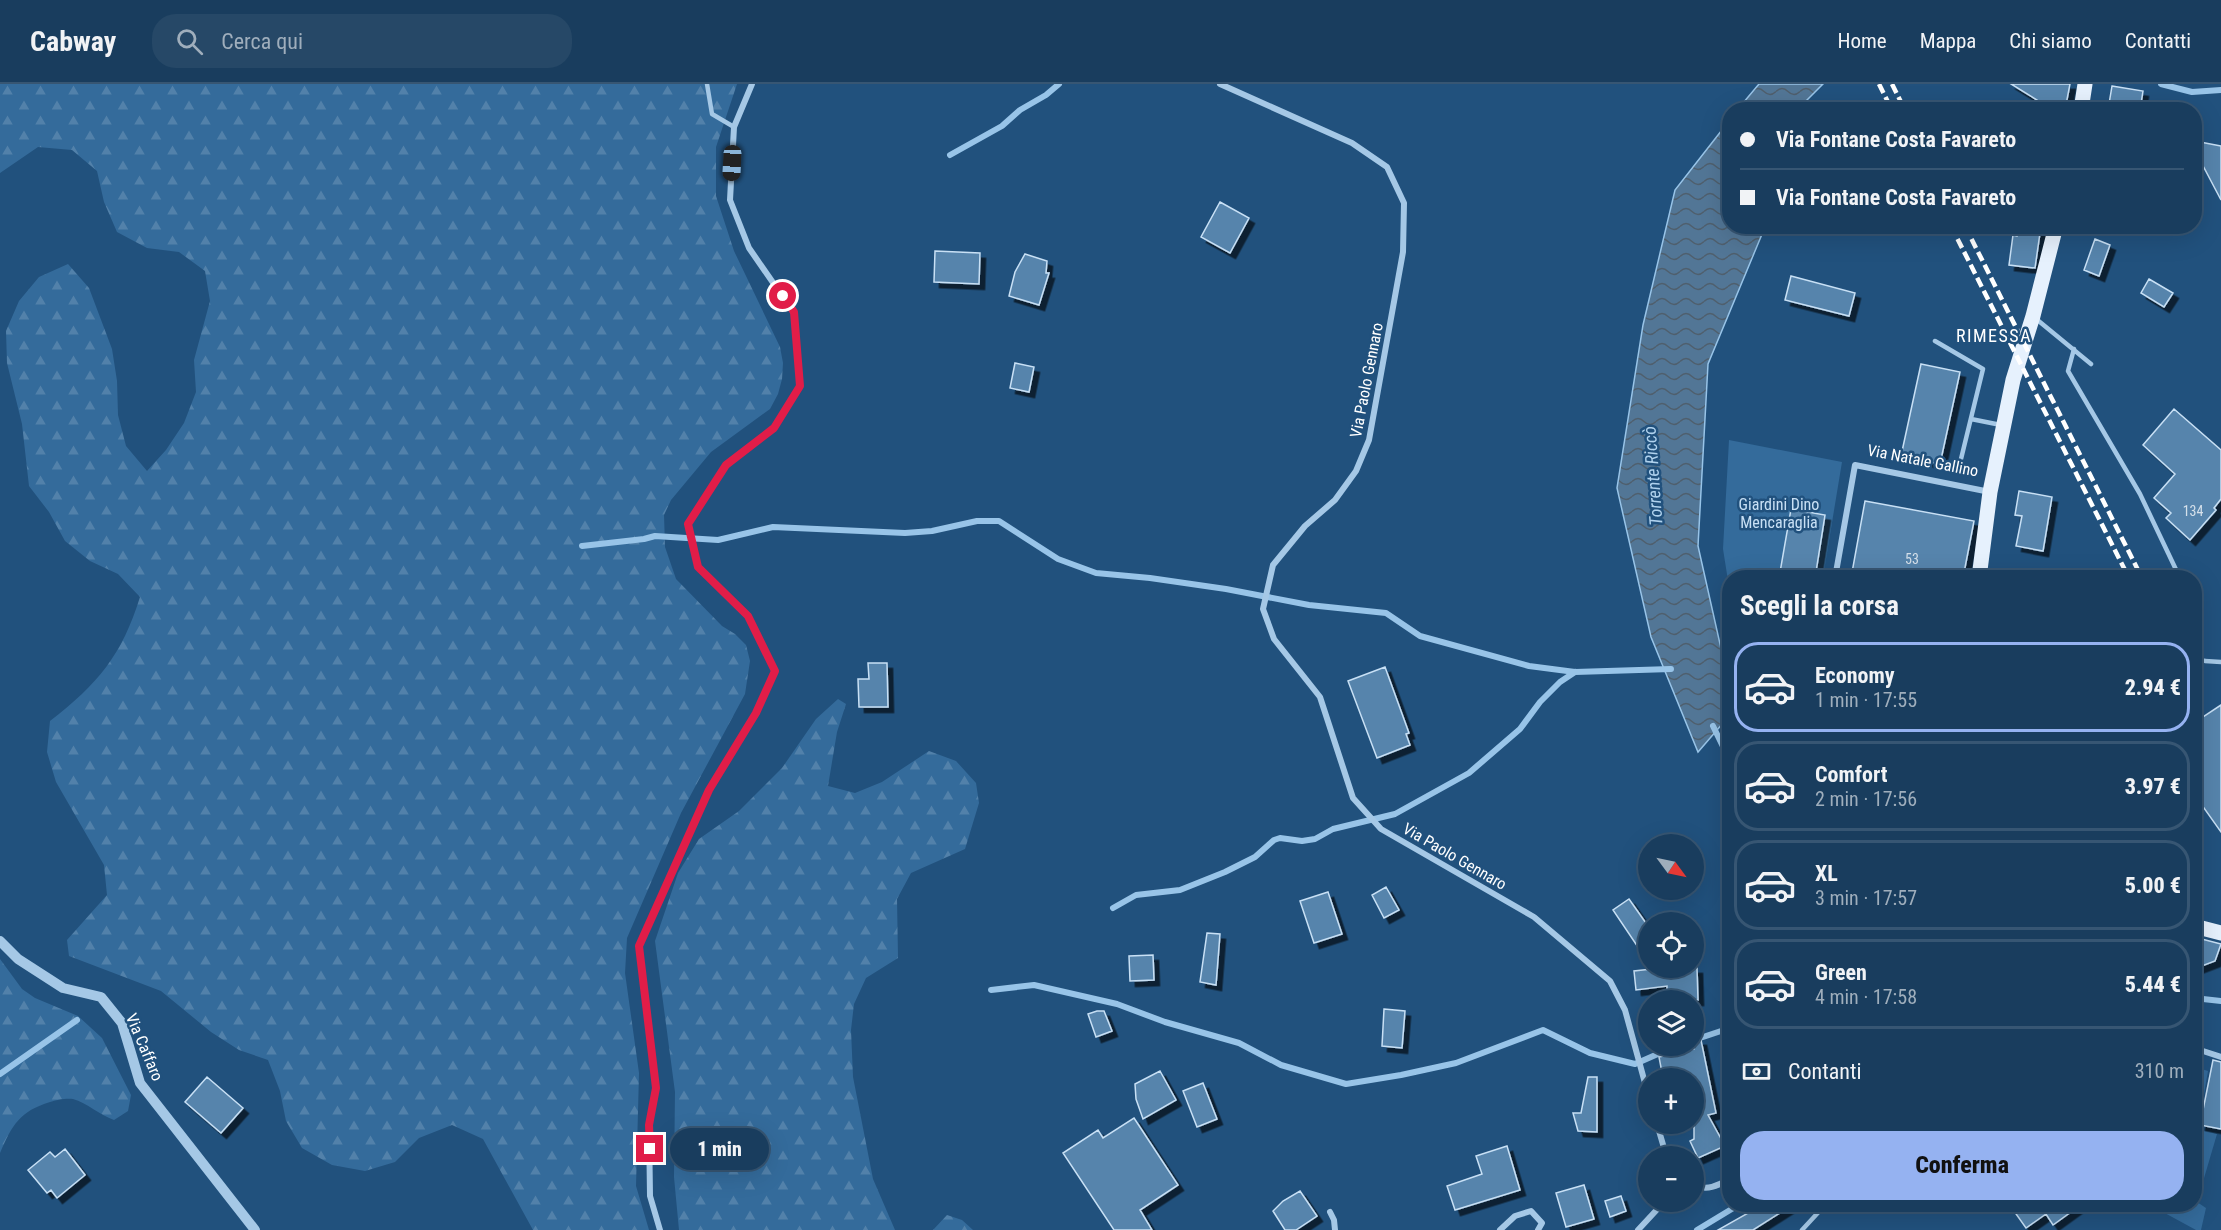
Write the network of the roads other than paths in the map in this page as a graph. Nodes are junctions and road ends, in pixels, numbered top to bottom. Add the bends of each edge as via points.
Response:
1 (707, 84) edge
2 (752, 84) edge
3 (1221, 84) edge
4 (2085, 84) edge
5 (2082, 102) edge
6 (734, 127) junction
7 (2054, 234) edge
8 (2033, 316) junction
9 (1935, 340) dead end
10 (2074, 349) junction
11 (2091, 364) dead end
12 (1971, 419) junction
13 (2003, 426) junction
14 (1961, 459) dead end
15 (1990, 492) junction
16 (1836, 570) edge
17 (1980, 570) edge
18 (2177, 570) edge
19 (2202, 660) edge
20 (2221, 662) edge
21 (2202, 928) edge
22 (2221, 933) edge
23 (0, 941) edge
24 (2202, 1051) edge
25 (2221, 1057) edge
26 (1641, 1068) edge
27 (1722, 1183) edge
28 (1704, 1188) edge
29 (1330, 1212) dead end
30 (1655, 1212) edge
31 (1819, 1212) edge
32 (255, 1230) edge
33 (660, 1230) edge
34 (1335, 1230) edge
35 (1500, 1230) edge
36 (1538, 1230) edge
37 (1638, 1230) edge
38 (1802, 1230) edge

1 - 6 lane via 712,114
2 - 6 street
3 - 26 street, Via Paolo Gennaro via 1352,143 1387,167 1404,203 1403,252 1369,440 1356,471 1335,500 1305,526 1273,565 1263,609 1274,639 1320,697 1353,798 1382,829 1534,917 1610,981 1625,1010
4 - 5 main road
6 - 33 street via 730,200 749,248 794,312 800,386 774,428 726,465 688,524 698,567 748,616 775,671 756,713 709,790 639,946 656,1088 649,1125 650,1196
7 - 8 main road, Via Natale Gallino
8 - 10 lane
8 - 13 main road, Via Natale Gallino
9 - 12 lane, Via Natale Gallino via 1983,369
10 - 11 lane
10 - 18 lane via 2068,371 2140,494
12 - 13 lane
12 - 14 lane, Via Natale Gallino
13 - 15 main road, Via Natale Gallino
15 - 16 street, Via Natale Gallino via 1855,465
15 - 17 main road, Via Natale Gallino
19 - 20 lane
21 - 22 main road
23 - 32 street, Via Caffaro via 18,959 63,988 101,997 122,1023 140,1083
24 - 25 street
27 - 28 street
29 - 34 street
30 - 37 street
31 - 38 lane
35 - 36 street via 1515,1216 1531,1211 1542,1223

